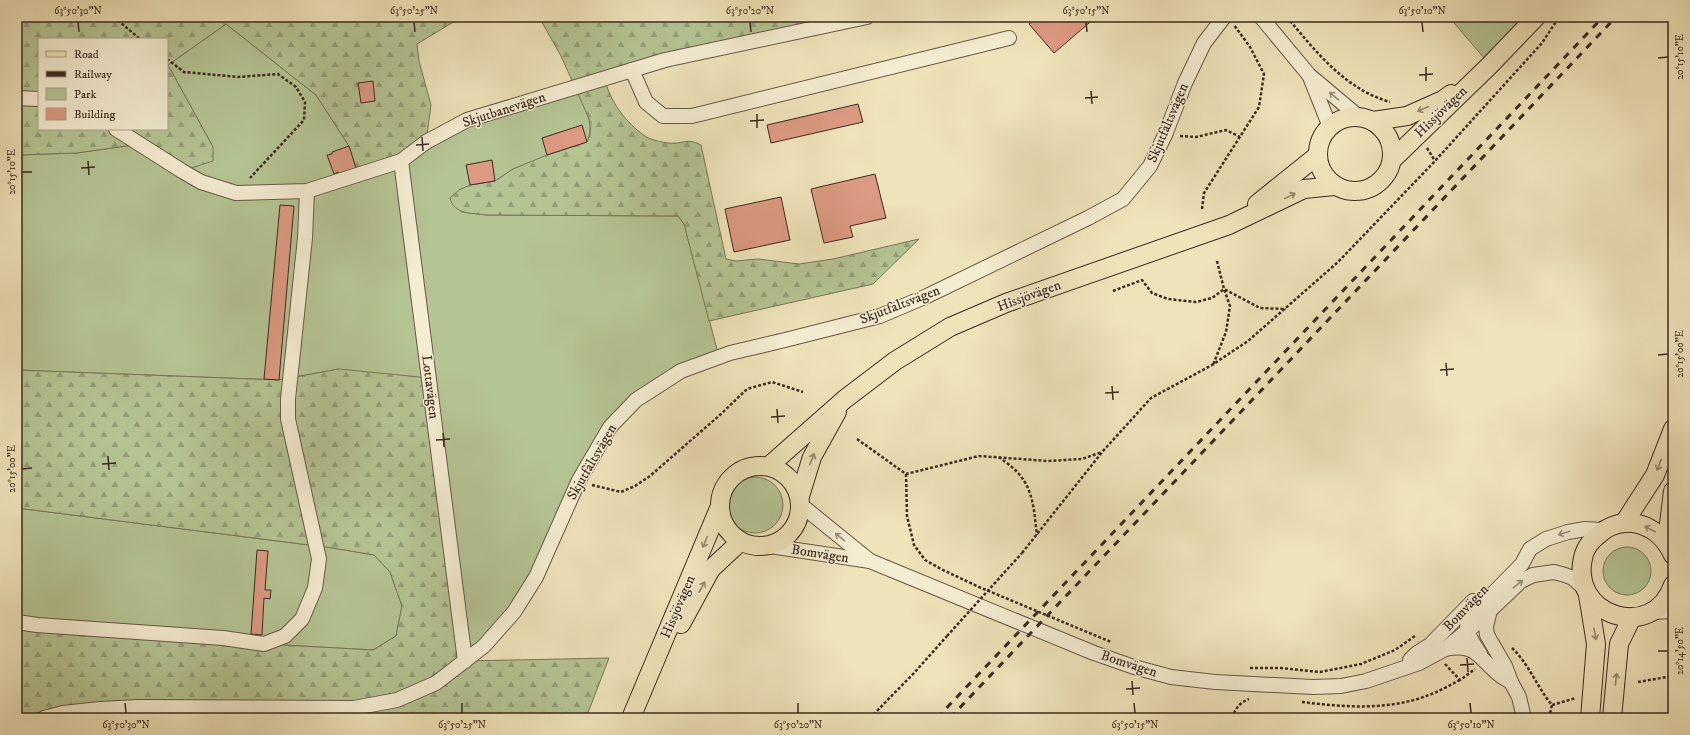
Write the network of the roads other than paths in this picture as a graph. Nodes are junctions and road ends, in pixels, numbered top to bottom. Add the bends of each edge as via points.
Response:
1 (867, 17) edge
2 (1261, 17) edge
3 (1536, 17) edge
4 (1228, 20) edge
5 (1009, 38) dead end
6 (1490, 65) junction
7 (632, 70) junction
8 (1309, 75) junction
9 (17, 98) edge
10 (38, 99) edge
11 (1366, 119) junction
12 (1330, 127) junction
13 (118, 130) edge
14 (1318, 155) junction
15 (1393, 159) junction
16 (401, 161) junction
17 (1334, 186) junction
18 (307, 191) junction
19 (1229, 225) junction
20 (845, 400) junction
21 (1673, 429) edge
22 (769, 466) junction
23 (1673, 491) edge
24 (800, 501) junction
25 (720, 506) junction
26 (1624, 523) junction
27 (1603, 530) junction
28 (740, 542) junction
29 (770, 546) junction
30 (1530, 549) junction
31 (1671, 550) edge
32 (870, 561) junction
33 (1673, 585) edge
34 (1586, 591) junction
35 (1490, 610) junction
36 (1673, 611) edge
37 (1652, 612) junction
38 (1632, 617) junction
39 (17, 622) edge
40 (1468, 629) junction
41 (1436, 647) junction
42 (1494, 648) junction
43 (1483, 658) junction
44 (465, 661) junction
45 (1511, 682) junction
46 (634, 713) edge
47 (44, 718) edge
48 (1524, 718) edge
49 (1590, 718) edge
50 (1612, 718) edge

1 - 7 street, Skjutbanevägen via 665,60
2 - 8 street
3 - 6 main road, Hissjövägen
4 - 44 street, Skjutfältsvägen via 1204,43 1150,166 1123,199 934,293 880,316 730,353 681,371 636,400 610,427 579,480 536,577 514,612 484,646
5 - 7 street via 692,116 663,116 646,102
6 -> 11 main road, Hissjövägen via 1443,100 1407,116
6 - 15 main road, Hissjövägen
7 - 16 street, Skjutbanevägen via 467,120 426,142
11 -> 8 street
8 - 12 street
9 - 10 street
11 - 12 main road via 1339,121
11 - 15 main road via 1386,134
12 - 14 main road via 1320,142
13 - 18 street, Skjutbanevägen via 202,182 236,194
14 - 17 main road via 1322,172
14 - 19 main road, Hissjövägen
15 - 17 main road via 1391,169 1381,183 1359,192
16 - 18 street, Skjutbanevägen
16 - 44 street, Lottavägen
19 -> 17 main road, Hissjövägen via 1304,189
18 - 39 street via 305,238 288,399 288,419 319,559 315,588 302,618 285,636 264,644 223,638
19 - 20 main road, Hissjövägen via 1006,303 950,327 894,361
20 - 22 main road, Hissjövägen
24 -> 20 main road, Hissjövägen via 812,457
21 -> 26 main road via 1655,475
22 - 24 main road via 782,472 796,485
22 - 25 main road via 744,469 733,476 723,490
23 - 31 main road via 1669,524
24 - 29 main road via 800,517 795,528 782,541
32 -> 24 street, Bomvägen
25 - 28 main road via 723,523 730,534
25 -> 46 main road, Hissjövägen
26 - 27 main road
31 -> 26 main road via 1662,537 1652,529 1639,524
27 -> 30 street, Bomvägen via 1585,529 1568,532 1546,539
27 - 34 main road via 1584,552 1582,577
28 - 29 main road via 755,547
46 -> 28 main road, Hissjövägen via 711,569
29 - 32 street, Bomvägen
30 - 40 street, Bomvägen via 1522,564 1470,617
30 - 41 street, Bomvägen via 1501,572
32 - 41 street, Bomvägen via 1094,653 1172,677 1215,682 1341,686 1366,681 1419,663
33 - 37 main road via 1662,604
35 -> 34 street, Bomvägen via 1520,581 1533,575 1554,572 1565,575 1573,578
34 - 38 main road via 1607,612
34 -> 49 main road via 1596,644
35 - 40 street, Bomvägen
35 - 42 street via 1486,627
36 - 37 street
37 - 38 main road
50 -> 38 main road via 1619,644
40 - 41 street, Bomvägen
40 - 42 street
40 - 43 street, Bomvägen
41 - 43 street via 1469,648
42 - 45 street
43 - 45 street via 1496,672
44 - 47 street, Skjutfältsvägen via 436,683 397,700 354,708 138,707 78,711
45 - 48 street

